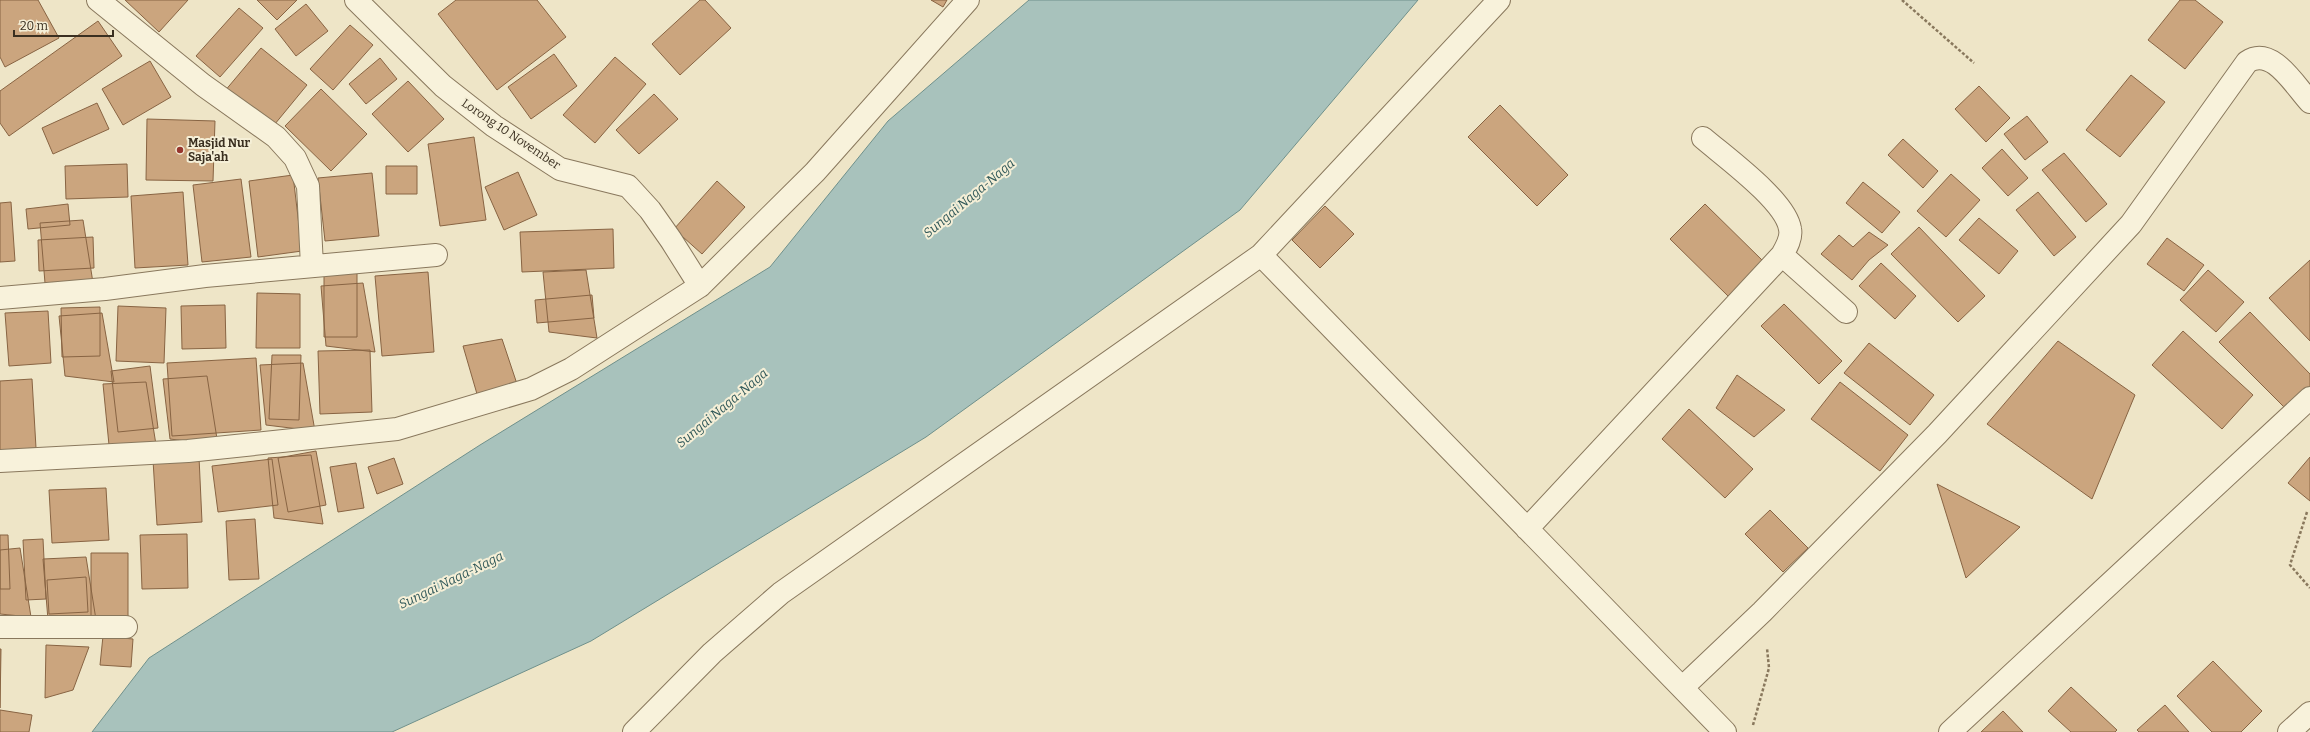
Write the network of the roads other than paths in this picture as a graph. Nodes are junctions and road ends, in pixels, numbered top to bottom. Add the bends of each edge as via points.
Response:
1 (98, 0) edge
2 (356, 0) edge
3 (968, 0) edge
4 (1499, 0) edge
5 (2310, 102) edge
6 (1703, 138) dead end
7 (436, 255) dead end
8 (1261, 255) junction
9 (1782, 255) junction
10 (312, 266) junction
11 (700, 286) junction
12 (0, 298) edge
13 (1846, 312) dead end
14 (2310, 398) edge
15 (0, 461) edge
16 (1527, 529) junction
17 (0, 627) edge
18 (126, 627) dead end
19 (1683, 687) junction
20 (634, 732) edge
21 (1724, 732) edge
22 (1950, 732) edge

1 - 10 street via 203,85 276,137 295,158 308,186
2 - 11 street, Lorong 10 November via 443,86 494,126 560,169 628,186 672,240
3 - 11 street via 815,172
4 - 8 street
5 - 19 street via 2269,59 2258,57 2246,62 2131,224 1937,434 1762,612
6 - 9 street via 1765,191 1782,210 1790,229 1788,244
7 - 10 street
8 - 16 street
8 - 20 street via 781,593 712,653
9 - 13 street
9 - 16 street
10 - 12 street
11 - 15 street via 571,368 531,389 397,429 188,450
14 - 22 street
16 - 19 street
17 - 18 street
19 - 21 street

